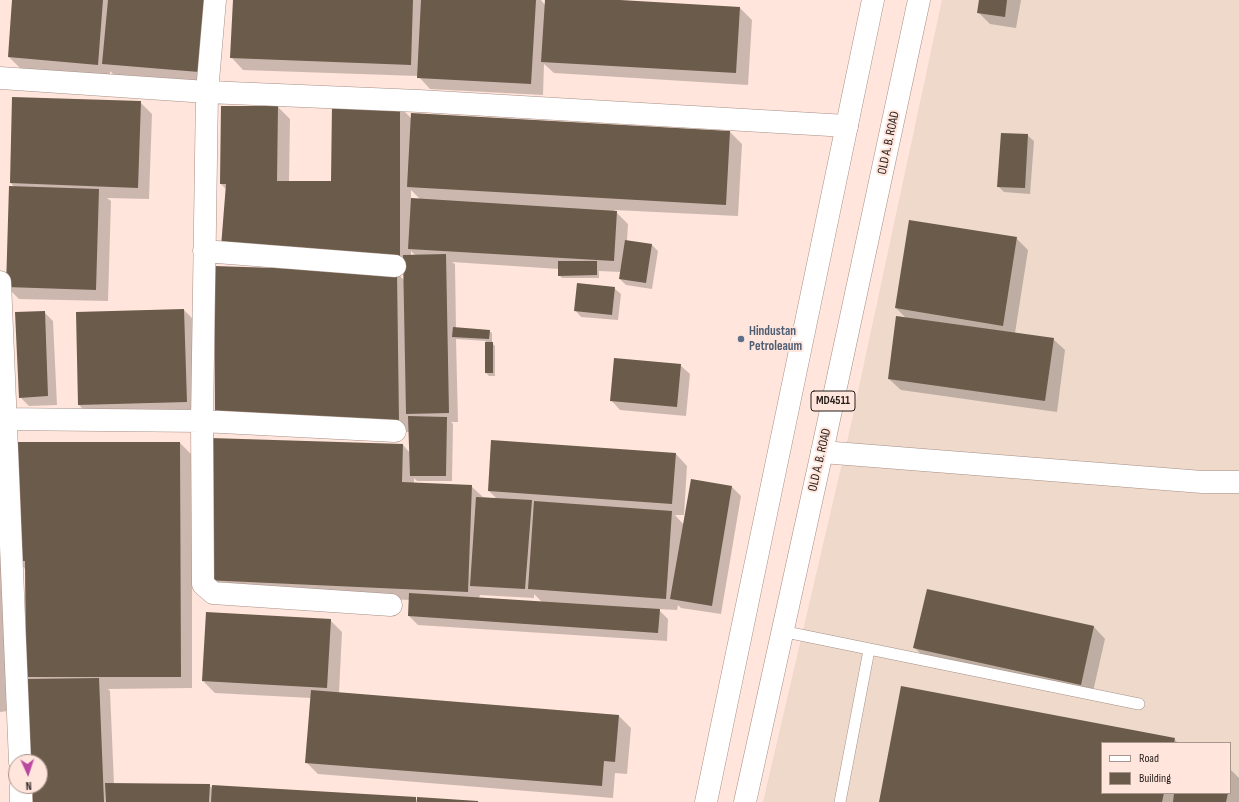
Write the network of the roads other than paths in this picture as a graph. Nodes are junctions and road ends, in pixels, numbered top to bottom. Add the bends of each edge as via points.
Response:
1 (215, 0) edge
2 (873, 0) edge
3 (919, 0) edge
4 (0, 78) edge
5 (207, 92) junction
6 (847, 126) junction
7 (204, 251) junction
8 (395, 266) dead end
9 (0, 282) edge
10 (3, 419) edge
11 (202, 421) junction
12 (395, 431) dead end
13 (822, 452) junction
14 (1239, 482) edge
15 (391, 605) dead end
16 (781, 631) junction
17 (869, 650) junction
18 (1139, 704) dead end
19 (20, 754) edge
20 (706, 802) edge
21 (744, 802) edge
22 (840, 802) edge

1 - 5 street
2 - 6 street, MD4511
3 - 13 street, OLD A. B. ROAD / MD4511
4 - 5 street
5 - 6 street via 419,101
5 - 7 street
6 - 20 street, MD4511
7 - 8 street
7 - 11 street
9 - 10 street
10 - 11 street
10 - 19 street
11 - 12 street
11 - 15 street via 203,584 213,593
13 - 14 street via 1202,482
13 - 16 street, OLD A. B. ROAD / MD4511
16 - 17 lane
16 - 21 street, OLD A. B. ROAD / MD4511
17 - 18 lane
17 - 22 lane

